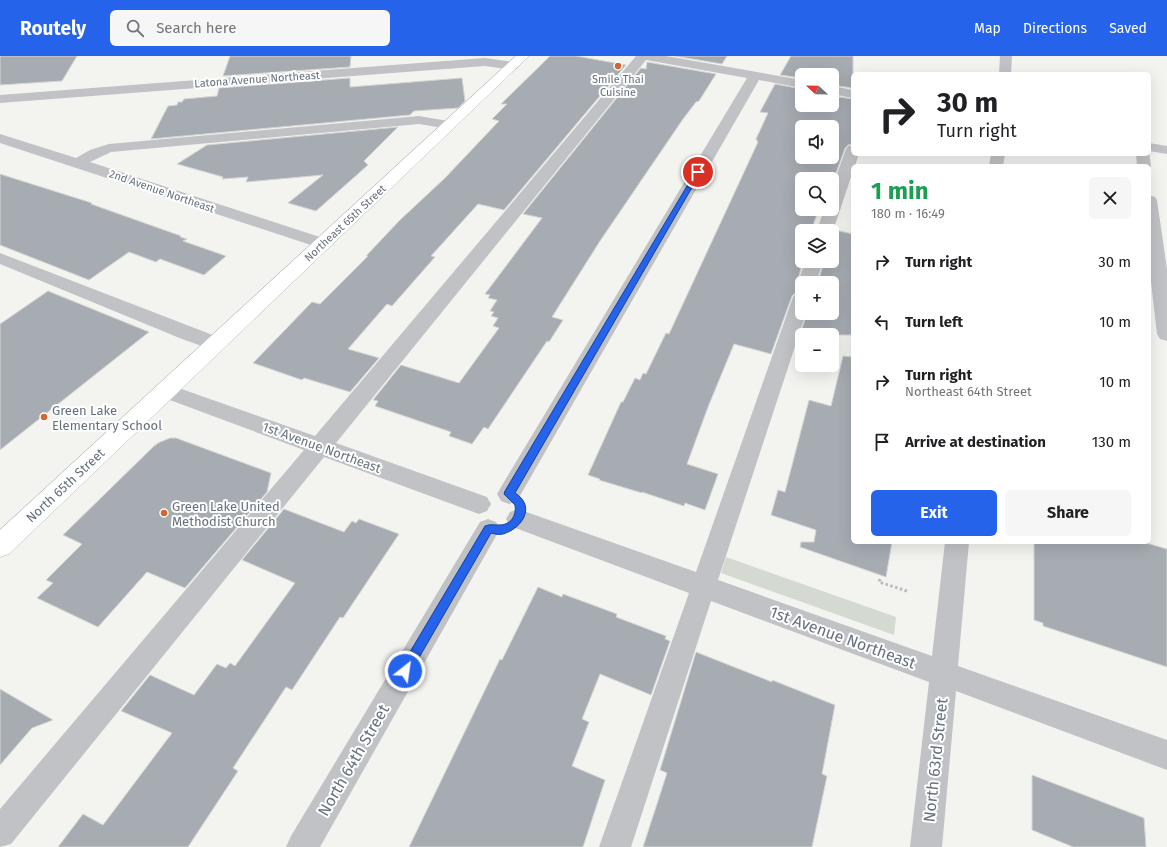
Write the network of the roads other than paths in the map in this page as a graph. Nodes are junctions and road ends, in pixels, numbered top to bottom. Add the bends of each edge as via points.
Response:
1 (644, 56) edge
2 (1006, 56) edge
3 (518, 61) edge
4 (1005, 72) edge
5 (755, 76) junction
6 (795, 83) edge
7 (839, 91) edge
8 (851, 94) edge
9 (0, 99) edge
10 (449, 125) junction
11 (0, 138) edge
12 (1151, 147) edge
13 (1167, 150) edge
14 (851, 155) edge
15 (78, 162) junction
16 (1151, 215) edge
17 (827, 224) edge
18 (323, 244) junction
19 (0, 258) edge
20 (795, 317) edge
21 (1167, 334) edge
22 (216, 344) junction
23 (166, 391) junction
24 (320, 447) junction
25 (509, 494) junction
26 (484, 516) junction
27 (518, 519) junction
28 (957, 544) edge
29 (0, 546) edge
30 (702, 586) junction
31 (944, 674) junction
32 (1167, 756) edge
33 (0, 833) edge
34 (302, 847) edge
35 (615, 847) edge
36 (926, 847) edge

1 - 5 street
1 - 24 street
2 - 4 street
3 - 9 street, Latona Avenue Northeast
3 - 10 main road, Northeast 65th Street
5 - 6 street
5 - 25 street
7 - 8 street
10 - 15 street via 419,120 117,148 102,150
10 - 18 main road, Northeast 65th Street
11 - 15 street, 2nd Avenue Northeast
12 - 13 street
14 - 17 street
15 - 18 street, 2nd Avenue Northeast
16 - 21 street
18 - 22 main road, Northeast 65th Street
19 - 22 street
20 - 30 street
22 - 23 main road, Northeast 65th Street
23 - 24 street, 1st Avenue Northeast
23 - 29 main road, North 65th Street
24 - 26 street, 1st Avenue Northeast
24 - 33 street
25 - 26 street via 499,492 486,497
25 - 27 street via 517,499 520,505
26 - 27 street via 501,530 515,524
26 - 34 street, North 64th Street
27 - 30 street, 1st Avenue Northeast
28 - 31 street, North 63rd Street
30 - 31 street, 1st Avenue Northeast
30 - 35 street
31 - 32 street, 1st Avenue Northeast
31 - 36 street, North 63rd Street

